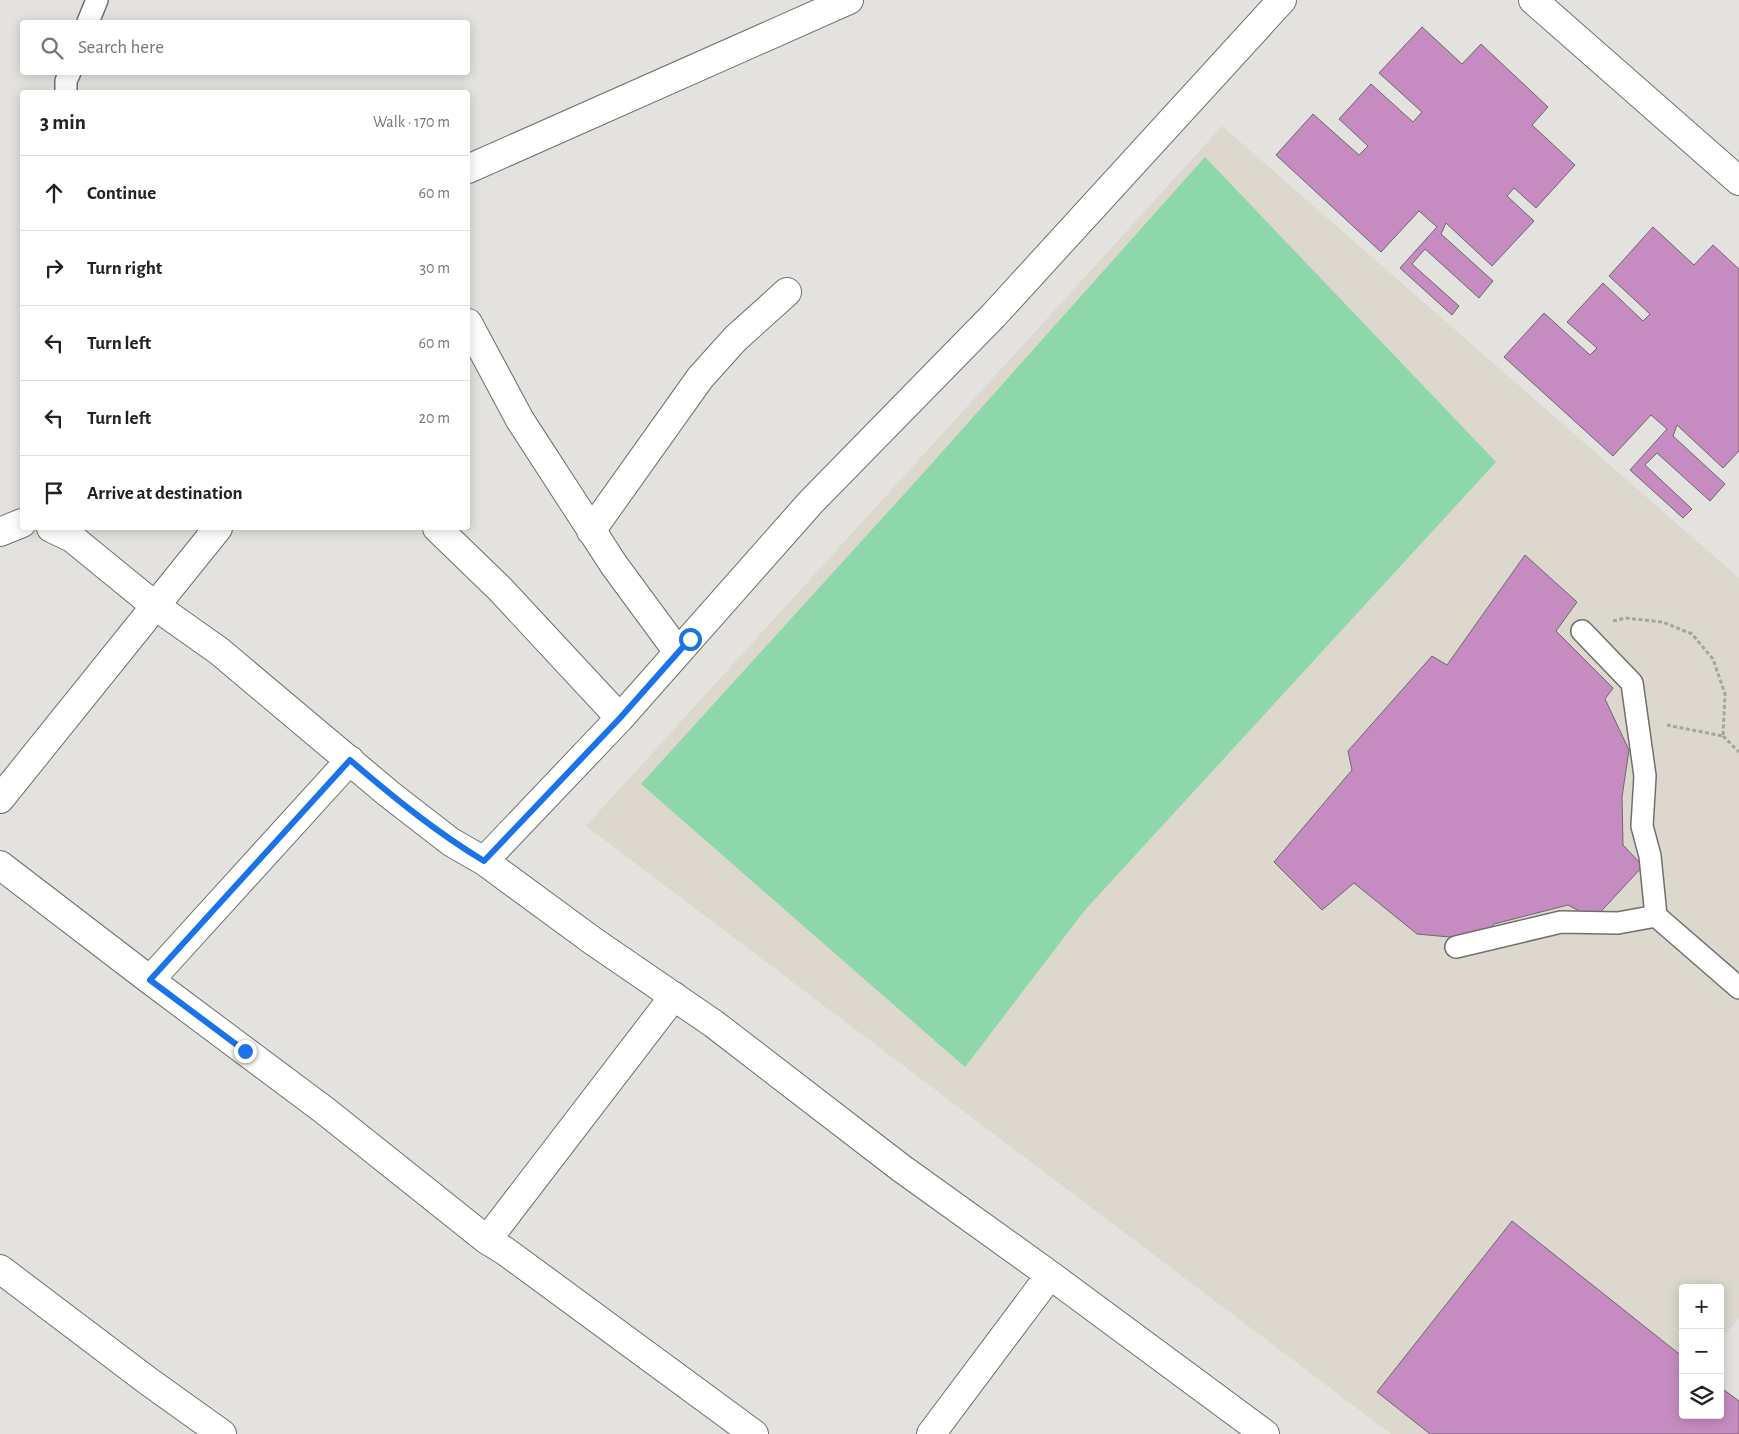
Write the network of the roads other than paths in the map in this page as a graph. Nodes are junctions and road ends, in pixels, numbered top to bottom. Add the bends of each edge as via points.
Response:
1 (97, 0) edge
2 (849, 0) edge
3 (1282, 0) edge
4 (1533, 0) edge
5 (89, 20) edge
6 (69, 75) edge
7 (66, 90) edge
8 (470, 168) edge
9 (1739, 181) edge
10 (786, 292) dead end
11 (470, 327) edge
12 (55, 530) edge
13 (216, 530) edge
14 (439, 530) edge
15 (591, 531) junction
16 (154, 605) junction
17 (1582, 631) dead end
18 (678, 652) junction
19 (620, 718) junction
20 (350, 760) junction
21 (0, 799) edge
22 (484, 861) junction
23 (0, 865) edge
24 (1656, 916) junction
25 (1456, 947) dead end
26 (150, 980) junction
27 (1739, 988) edge
28 (674, 996) junction
29 (487, 1240) junction
30 (0, 1269) edge
31 (1050, 1274) junction
32 (222, 1434) edge
33 (754, 1434) edge
34 (931, 1434) edge
35 (1265, 1434) edge

1 - 5 lane
2 - 8 street
3 - 18 street via 994,315 811,502
4 - 9 street
6 - 7 lane
10 - 15 street via 734,339 700,378
11 - 15 street via 520,420
12 - 16 street via 72,538
13 - 16 street
14 - 19 street via 500,589
15 - 18 street
16 - 20 street via 220,651
16 - 21 street
17 - 24 lane via 1632,683 1645,776 1642,826 1650,856
18 - 19 street
19 - 22 street
20 - 22 street via 451,842
20 - 26 street
22 - 28 street
23 - 26 street
24 - 25 lane via 1618,923 1561,922
24 - 27 lane
26 - 29 street via 324,1110
28 - 29 street
28 - 31 street via 901,1168
29 - 33 street
30 - 32 street
31 - 34 street
31 - 35 street

